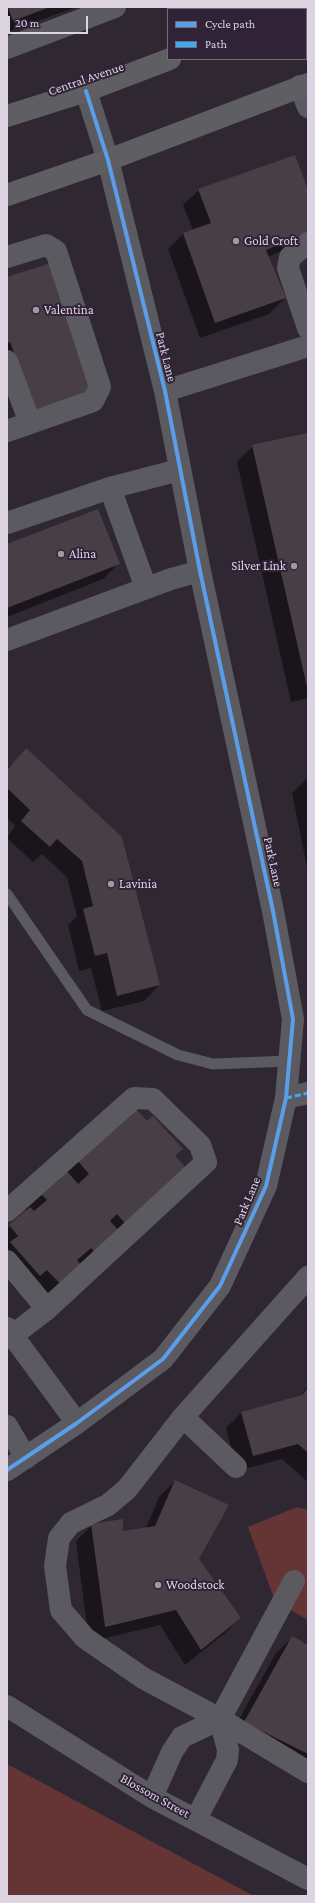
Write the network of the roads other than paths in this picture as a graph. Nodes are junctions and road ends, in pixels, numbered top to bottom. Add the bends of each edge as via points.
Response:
1 (115, 7) edge
2 (7, 48) edge
3 (167, 60) edge
4 (304, 85) edge
5 (86, 91) junction
6 (308, 107) edge
7 (7, 116) edge
8 (108, 160) junction
9 (7, 195) edge
10 (308, 243) edge
11 (7, 257) edge
12 (308, 328) edge
13 (308, 346) edge
14 (7, 361) edge
15 (165, 391) junction
16 (30, 423) junction
17 (7, 431) edge
18 (179, 470) junction
19 (110, 488) junction
20 (7, 523) edge
21 (200, 571) junction
22 (146, 588) junction
23 (7, 640) edge
24 (7, 894) edge
25 (289, 1061) junction
26 (308, 1093) edge
27 (286, 1098) junction
28 (7, 1211) edge
29 (7, 1261) edge
30 (308, 1277) edge
31 (47, 1309) junction
32 (10, 1331) edge
33 (183, 1417) junction
34 (77, 1423) junction
35 (7, 1426) edge
36 (26, 1458) junction
37 (236, 1467) dead end
38 (7, 1470) edge
39 (294, 1582) dead end
40 (7, 1706) edge
41 (220, 1719) junction
42 (308, 1772) edge
43 (152, 1797) junction
44 (196, 1819) junction
45 (308, 1879) edge

1 - 2 street
3 - 5 main road, Central Avenue
4 - 6 street
4 - 8 main road
5 - 7 main road, Central Avenue
5 - 8 street, Park Lane
8 - 9 main road
8 - 15 street, Park Lane
10 - 12 street via 290,256 288,268
11 - 16 street via 46,244 56,251 100,387 93,401
13 - 15 street
14 - 16 street
15 - 18 street, Park Lane
16 - 17 street
18 - 19 street
18 - 21 street, Park Lane
19 - 20 street
19 - 22 street
21 - 22 street
21 - 25 street, Park Lane via 272,904 293,1019
22 - 23 street
24 - 25 lane via 87,1010 178,1055 213,1064
25 - 27 street, Park Lane
26 - 27 street
27 - 34 street, Park Lane via 266,1186 220,1286 163,1359
28 - 31 street via 134,1098 154,1098 200,1145 206,1162
29 - 31 street
30 - 33 street
31 - 32 street
32 - 34 street
33 - 37 street
33 - 41 street via 127,1489 108,1505 71,1523 59,1538 55,1566 61,1610 85,1638 143,1678
34 - 36 street, Park Lane
35 - 36 street
36 - 38 street, Park Lane
39 - 41 street
40 - 43 street, Blossom Street
41 - 42 street
41 - 43 street via 182,1737 172,1752
41 - 44 street via 228,1750 227,1760
43 - 44 street, Blossom Street
44 - 45 street, Blossom Street

